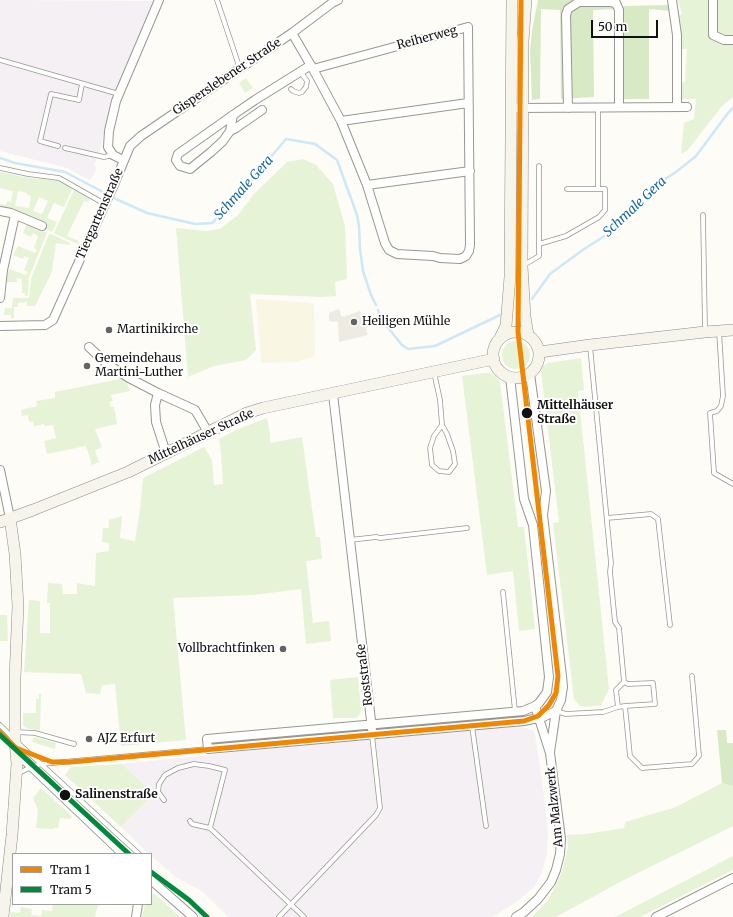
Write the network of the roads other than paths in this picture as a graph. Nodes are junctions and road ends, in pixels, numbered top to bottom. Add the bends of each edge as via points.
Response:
1 (160, 0) edge
2 (217, 0) edge
3 (512, 0) edge
4 (526, 0) edge
5 (713, 0) edge
6 (333, 1) edge
7 (672, 1) edge
8 (292, 33) junction
9 (733, 40) edge
10 (0, 60) edge
11 (312, 67) junction
12 (240, 69) junction
13 (300, 71) junction
14 (82, 84) junction
15 (291, 89) dead end
16 (119, 94) junction
17 (468, 104) junction
18 (619, 107) junction
19 (678, 107) junction
20 (687, 107) dead end
21 (516, 108) junction
22 (568, 108) junction
23 (598, 108) junction
24 (262, 110) dead end
25 (233, 115) junction
26 (341, 121) junction
27 (230, 131) junction
28 (58, 146) dead end
29 (65, 148) dead end
30 (113, 155) junction
31 (123, 160) junction
32 (539, 166) dead end
33 (0, 168) edge
34 (470, 171) junction
35 (367, 185) junction
36 (598, 189) junction
37 (567, 190) dead end
38 (106, 203) junction
39 (0, 211) edge
40 (15, 215) junction
41 (703, 215) dead end
42 (42, 226) dead end
43 (539, 244) junction
44 (522, 266) junction
45 (0, 298) edge
46 (0, 326) edge
47 (733, 330) edge
48 (719, 331) junction
49 (705, 332) junction
50 (528, 335) junction
51 (500, 338) junction
52 (590, 345) junction
53 (89, 347) dead end
54 (540, 352) junction
55 (494, 359) junction
56 (434, 371) junction
57 (530, 374) junction
58 (510, 378) junction
59 (158, 393) junction
60 (333, 394) junction
61 (442, 425) junction
62 (208, 432) junction
63 (166, 453) junction
64 (0, 470) edge
65 (733, 484) edge
66 (607, 518) junction
67 (5, 520) edge
68 (467, 528) dead end
69 (350, 540) junction
70 (503, 592) dead end
71 (670, 625) dead end
72 (692, 676) dead end
73 (624, 682) junction
74 (535, 706) junction
75 (618, 706) junction
76 (626, 706) junction
77 (556, 711) junction
78 (515, 712) junction
79 (538, 717) junction
80 (0, 725) edge
81 (371, 725) junction
82 (472, 725) junction
83 (372, 734) junction
84 (16, 736) junction
85 (74, 744) dead end
86 (208, 749) junction
87 (17, 753) junction
88 (550, 753) junction
89 (41, 764) junction
90 (31, 766) junction
91 (17, 774) junction
92 (164, 800) dead end
93 (190, 822) dead end
94 (486, 826) dead end
95 (210, 828) junction
96 (122, 853) edge
97 (138, 853) edge
98 (733, 878) edge
99 (152, 881) edge
100 (138, 905) edge
101 (291, 905) junction
102 (3, 917) edge
103 (136, 917) edge
104 (193, 917) edge
105 (279, 917) edge
106 (304, 917) edge
107 (516, 917) edge
108 (656, 917) edge

1 - 16 street, Tiergartenstraße
2 - 12 lane
3 - 21 street
4 - 21 street
5 - 9 street via 713,35 724,40
6 - 8 street, Gisperslebener Straße
7 - 19 street via 677,35
8 - 11 street, Reiherweg
8 - 12 street, Gisperslebener Straße
10 - 14 lane
11 - 13 street
11 - 17 street, Reiherweg via 468,27
11 - 26 street, Reiherweg
12 - 31 street, Gisperslebener Straße via 141,136 130,146
13 - 15 lane via 307,81 306,87 299,93
13 - 25 street
14 - 16 lane
14 - 28 lane via 79,100 52,93 40,141
16 - 30 street, Tiergartenstraße via 109,131 108,147
17 - 26 street
17 - 34 street, Reiherweg
18 - 19 street
18 - 22 street via 619,10 616,3 579,2 568,9 566,15
18 - 23 street
19 - 20 street
21 - 22 street
21 - 44 street
21 - 51 street via 508,306 506,326
22 - 23 street
23 - 36 lane
24 - 27 street
25 - 27 street
25 - 27 street via 178,154 176,160 180,166 190,168 212,152
26 - 35 street, Reiherweg
29 - 30 lane via 104,158
30 - 31 street, Tiergartenstraße
31 - 38 street, Tiergartenstraße
32 - 43 lane
33 - 38 lane via 58,178
34 - 35 street
34 - 35 street, Reiherweg via 470,245 466,256 460,259 396,254 389,250
36 - 37 lane
36 - 43 lane via 605,189 605,210 599,217 566,236
38 - 46 street, Tiergartenstraße via 53,320 45,325
39 - 40 street
40 - 42 street
40 - 45 street via 3,270
41 - 49 lane
43 - 44 lane via 539,256
44 - 50 street via 524,316
47 - 48 street
48 - 49 street
48 - 65 lane via 723,396 717,411 710,412 714,474
49 - 52 street
50 - 51 street via 514,332
50 - 54 street via 534,339
51 - 55 street via 496,344
52 - 54 street
52 - 66 lane
53 - 59 street via 106,363
54 - 57 street via 538,364
55 - 56 street, Mittelhäuser Straße
55 - 58 street via 499,371
56 - 60 street, Mittelhäuser Straße
56 - 61 lane
57 - 58 street
57 - 77 street, Am Malzwerk via 546,491 543,515 563,687
58 - 74 street via 524,499 533,525 549,677 547,692
59 - 62 street via 195,410
59 - 63 street via 155,405 156,422
60 - 62 street, Mittelhäuser Straße via 263,408
60 - 69 street, Roststraße
61 - 61 lane via 434,436 430,448 432,465 439,471 449,472 455,464 453,451
62 - 63 street, Mittelhäuser Straße
63 - 67 street, Mittelhäuser Straße via 102,483
64 - 67 street
66 - 71 lane via 651,514 658,519
66 - 73 lane via 615,622 619,628
67 - 84 street via 15,554 18,606
68 - 69 lane
69 - 81 street, Roststraße
70 - 78 lane
72 - 76 lane via 699,756 692,764 642,768 630,756
73 - 75 lane via 616,690
73 - 76 lane via 653,683 655,704
74 - 78 street via 529,710
74 - 79 street, Am Malzwerk
75 - 76 lane
75 - 77 lane via 602,712 566,714
77 - 79 street via 549,716
77 - 88 street, Am Malzwerk
78 - 81 street
79 - 82 street via 524,721
79 - 88 street, Am Malzwerk
80 - 84 lane
81 - 83 street, Roststraße
81 - 86 street via 207,739
82 - 83 street
82 - 94 lane
83 - 86 street
83 - 101 lane, Roststraße via 380,808
84 - 85 lane via 34,733
84 - 87 street
84 - 89 lane
86 - 89 lane
87 - 90 street
87 - 91 street
88 - 107 street, Am Malzwerk via 560,824 560,854 551,882 531,907
89 - 90 lane
89 - 97 lane
90 - 91 lane
90 - 96 street
91 - 102 street
92 - 95 lane via 158,792 159,784 165,775 178,768 194,764 226,770
93 - 95 lane
95 - 101 lane
98 - 108 street
99 - 104 street
100 - 103 street
101 - 105 lane, Roststraße
101 - 106 lane

